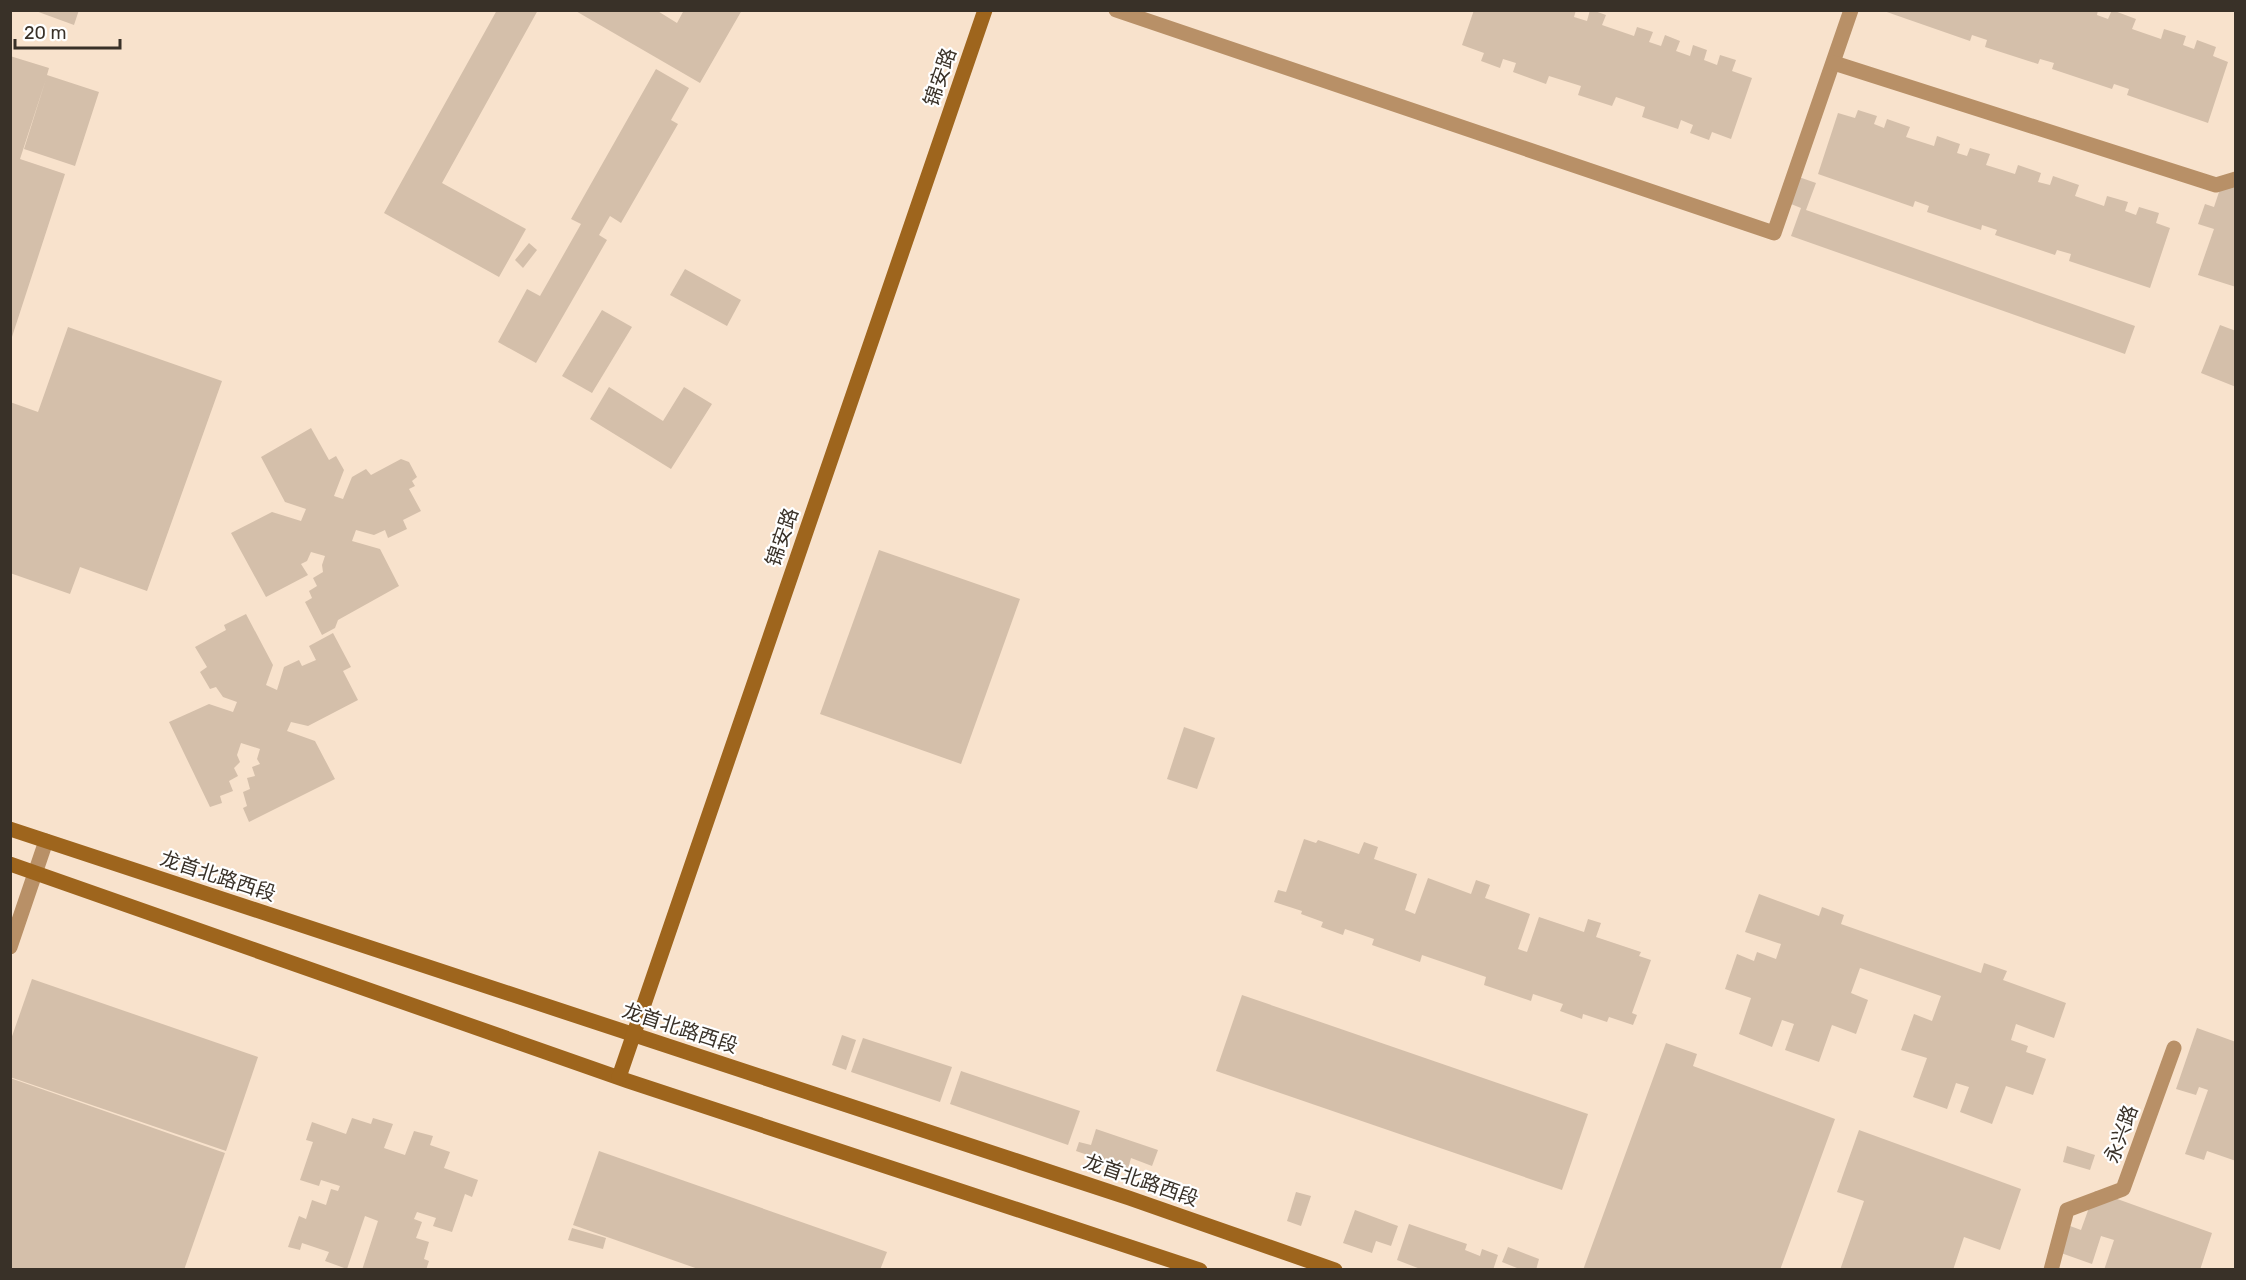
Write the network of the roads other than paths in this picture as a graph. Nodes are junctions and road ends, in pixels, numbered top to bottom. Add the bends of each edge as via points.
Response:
1 (985, 10) edge
2 (1116, 10) edge
3 (1851, 10) edge
4 (1834, 63) junction
5 (2235, 179) edge
6 (10, 829) edge
7 (46, 842) junction
8 (10, 864) edge
9 (37, 873) junction
10 (10, 947) edge
11 (634, 1035) junction
12 (2174, 1048) dead end
13 (619, 1077) junction
14 (1200, 1269) edge
15 (1335, 1269) edge
16 (2051, 1269) edge

1 - 11 street, 锦安路
2 - 4 street via 1773,233
3 - 4 street
4 - 5 street via 2216,185
6 - 7 street, 龙首北路西段
7 - 9 street
7 - 11 street, 龙首北路西段
8 - 9 street
9 - 10 street
9 - 13 street
11 - 13 street, 锦安路
11 - 15 street, 龙首北路西段
12 - 16 street, 永兴路 via 2123,1189 2067,1210
13 - 14 street

